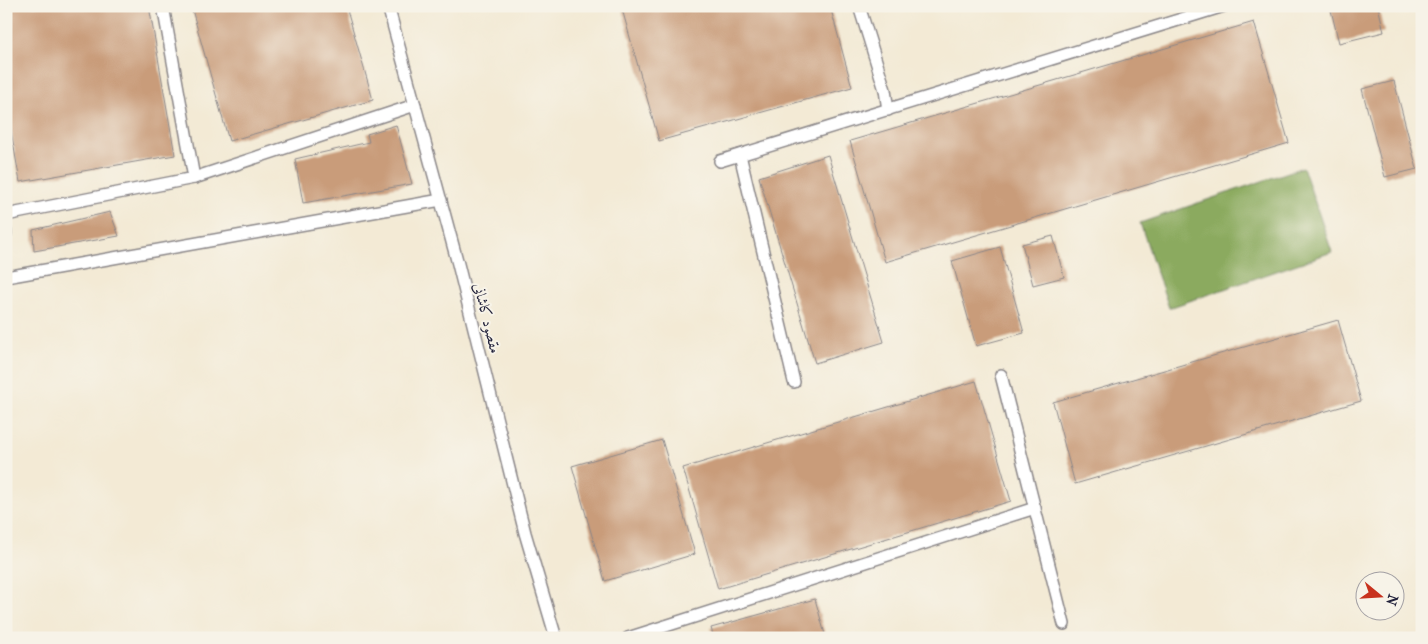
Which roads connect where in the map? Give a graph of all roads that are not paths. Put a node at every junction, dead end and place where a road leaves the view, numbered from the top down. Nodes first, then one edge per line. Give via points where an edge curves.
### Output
1 (164, 6) edge
2 (388, 6) edge
3 (859, 6) edge
4 (1224, 6) edge
5 (415, 105) junction
6 (888, 110) junction
7 (740, 155) junction
8 (720, 161) dead end
9 (194, 178) junction
10 (441, 200) junction
11 (6, 215) edge
12 (6, 277) edge
13 (1000, 375) dead end
14 (794, 382) dead end
15 (1034, 508) junction
16 (1064, 624) dead end
17 (556, 638) edge
18 (628, 638) edge

1 - 9 lane
2 - 5 lane, مقصود کاشانی
3 - 6 lane
4 - 6 lane
5 - 9 lane
5 - 10 lane, مقصود کاشانی
6 - 7 lane
7 - 8 lane
7 - 14 lane
9 - 11 lane
10 - 12 lane
10 - 17 lane, مقصود کاشانی via 525,533
13 - 15 lane
15 - 16 lane
15 - 18 lane

